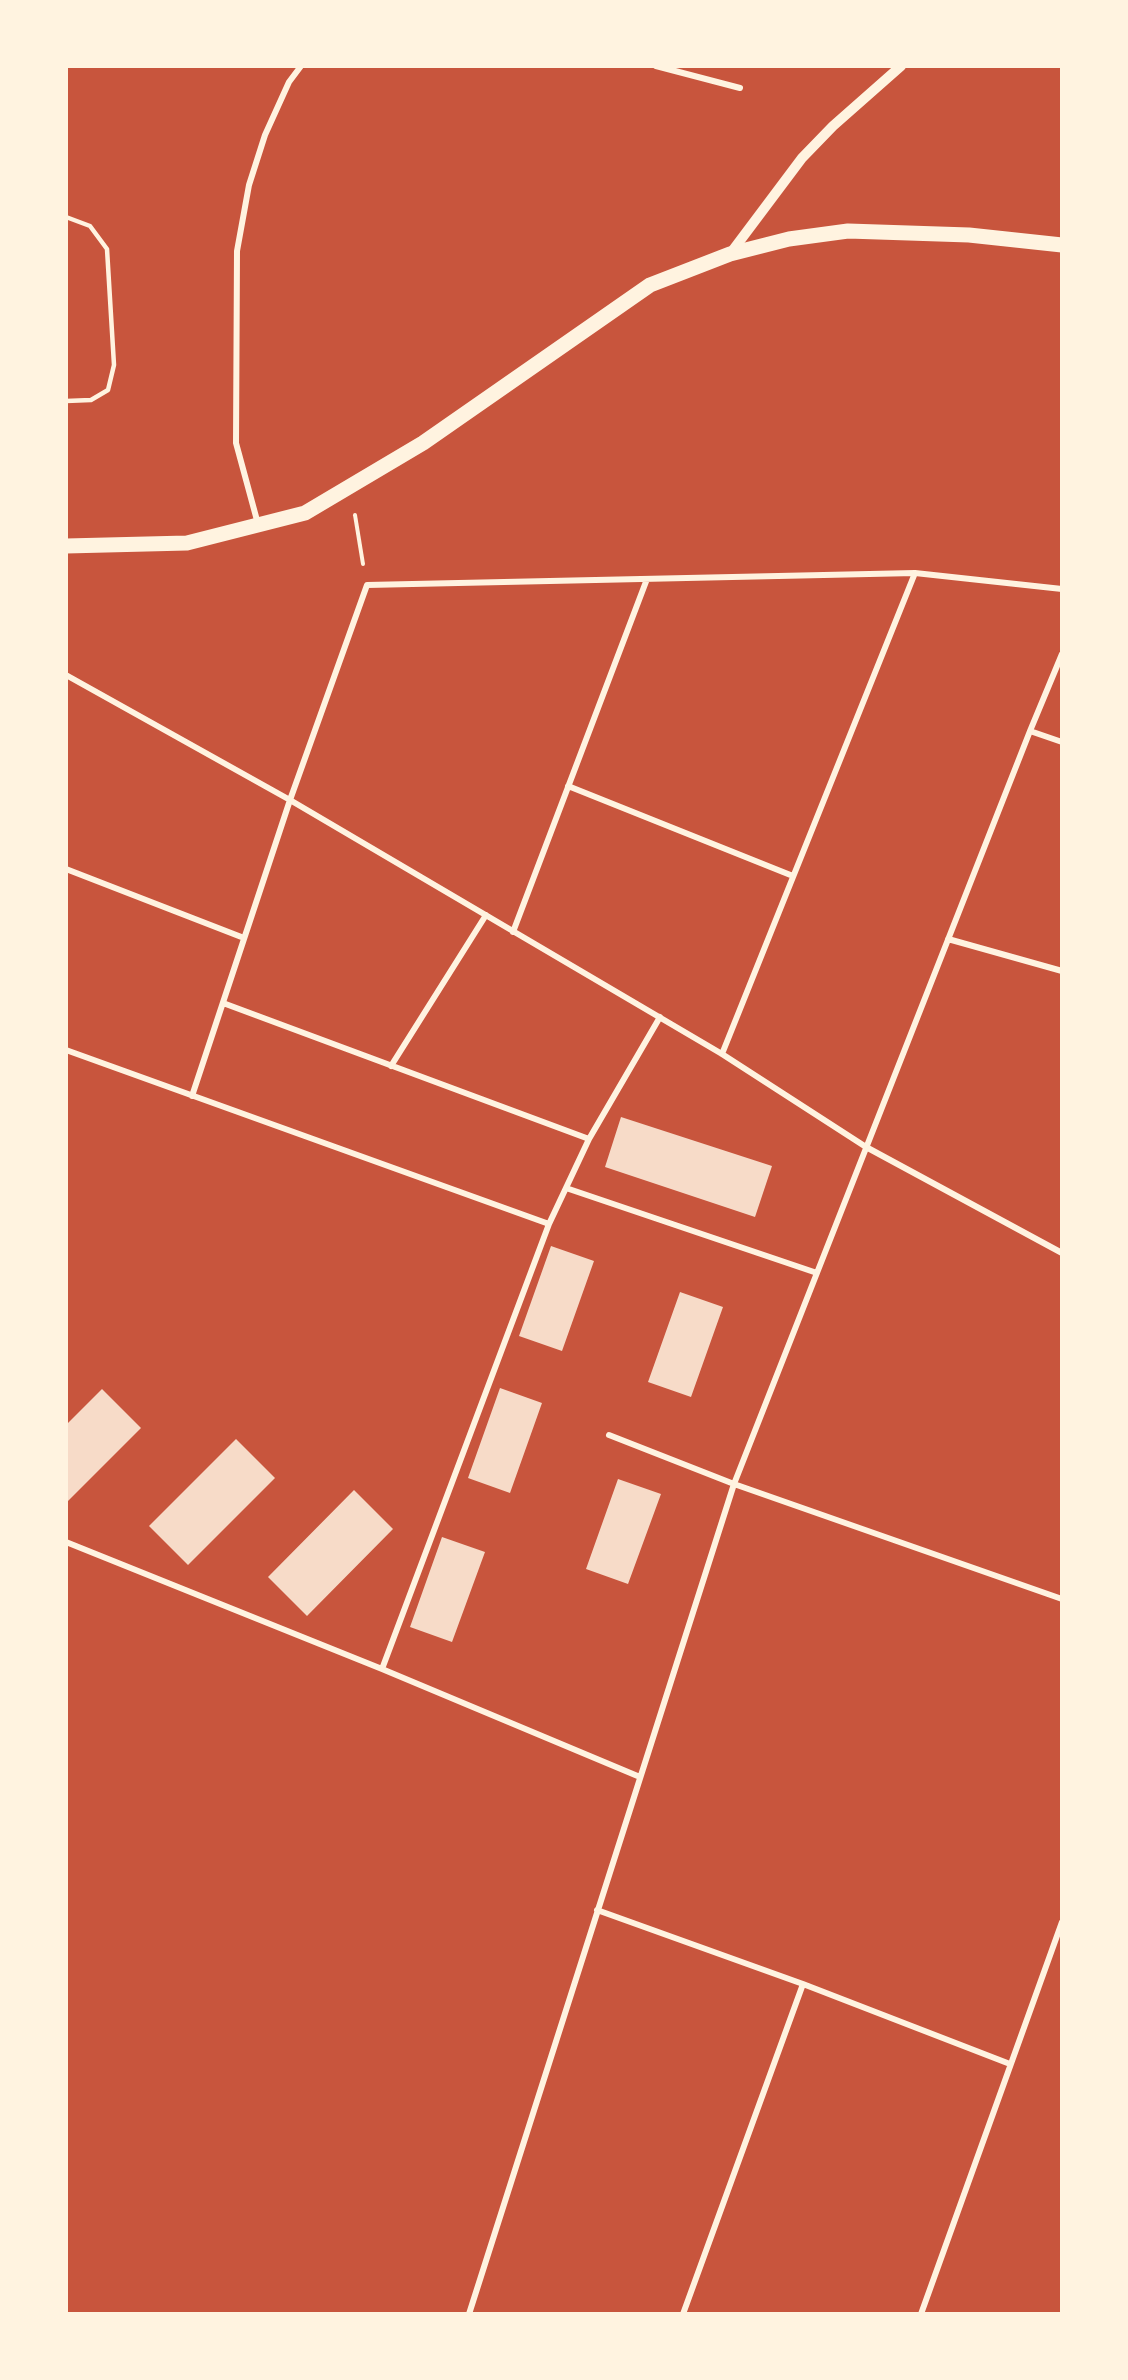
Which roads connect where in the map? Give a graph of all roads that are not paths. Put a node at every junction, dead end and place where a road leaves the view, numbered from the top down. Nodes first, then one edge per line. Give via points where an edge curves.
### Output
1 (301, 66) edge
2 (656, 66) edge
3 (901, 66) edge
4 (740, 87) dead end
5 (66, 217) edge
6 (1062, 245) edge
7 (730, 254) junction
8 (66, 401) edge
9 (259, 524) junction
10 (66, 546) edge
11 (915, 573) junction
12 (647, 579) junction
13 (1062, 589) edge
14 (1062, 654) edge
15 (66, 675) edge
16 (1029, 731) junction
17 (1062, 742) edge
18 (568, 786) junction
19 (290, 800) junction
20 (66, 869) edge
21 (793, 876) junction
22 (486, 915) junction
23 (513, 932) junction
24 (244, 938) junction
25 (948, 939) junction
26 (1062, 971) edge
27 (223, 1003) junction
28 (660, 1017) junction
29 (66, 1050) edge
30 (722, 1054) junction
31 (391, 1066) junction
32 (192, 1096) junction
33 (589, 1139) junction
34 (866, 1148) junction
35 (566, 1188) junction
36 (549, 1224) junction
37 (1062, 1253) edge
38 (817, 1273) junction
39 (609, 1435) dead end
40 (734, 1484) junction
41 (66, 1542) edge
42 (1062, 1599) edge
43 (382, 1669) junction
44 (640, 1777) junction
45 (597, 1910) junction
46 (1062, 1922) edge
47 (803, 1984) junction
48 (1010, 2064) junction
49 (469, 2314) edge
50 (683, 2314) edge
51 (921, 2314) edge

1 - 9 street via 289,82 266,135 249,185 237,251 236,443
2 - 4 street
3 - 7 street via 802,158
5 - 8 lane via 90,226 107,249 114,365 108,390 91,400
6 - 7 main road via 969,235 848,231 789,239
7 - 9 main road via 650,285 423,443 305,513
9 - 10 main road via 187,543
11 - 12 street
11 - 13 street
11 - 21 street
12 - 18 street
12 - 19 street via 367,585
14 - 16 street
15 - 19 street
16 - 17 street
16 - 25 street
18 - 21 street
18 - 23 street
19 - 22 street
19 - 24 street
20 - 24 street
21 - 30 street
22 - 23 street
22 - 31 street
23 - 28 street
24 - 27 street
25 - 26 street
25 - 34 street
27 - 31 street
27 - 32 street
28 - 30 street
28 - 33 street
29 - 32 street
30 - 34 street
31 - 33 street
32 - 36 street
33 - 35 street
34 - 37 street
34 - 38 street
35 - 36 street
35 - 38 street
36 - 43 street
38 - 40 street
39 - 40 street
40 - 42 street
40 - 44 street
41 - 43 street
43 - 44 street
44 - 45 street
45 - 47 street
45 - 49 street
46 - 48 street
47 - 48 street
47 - 50 street
48 - 51 street

